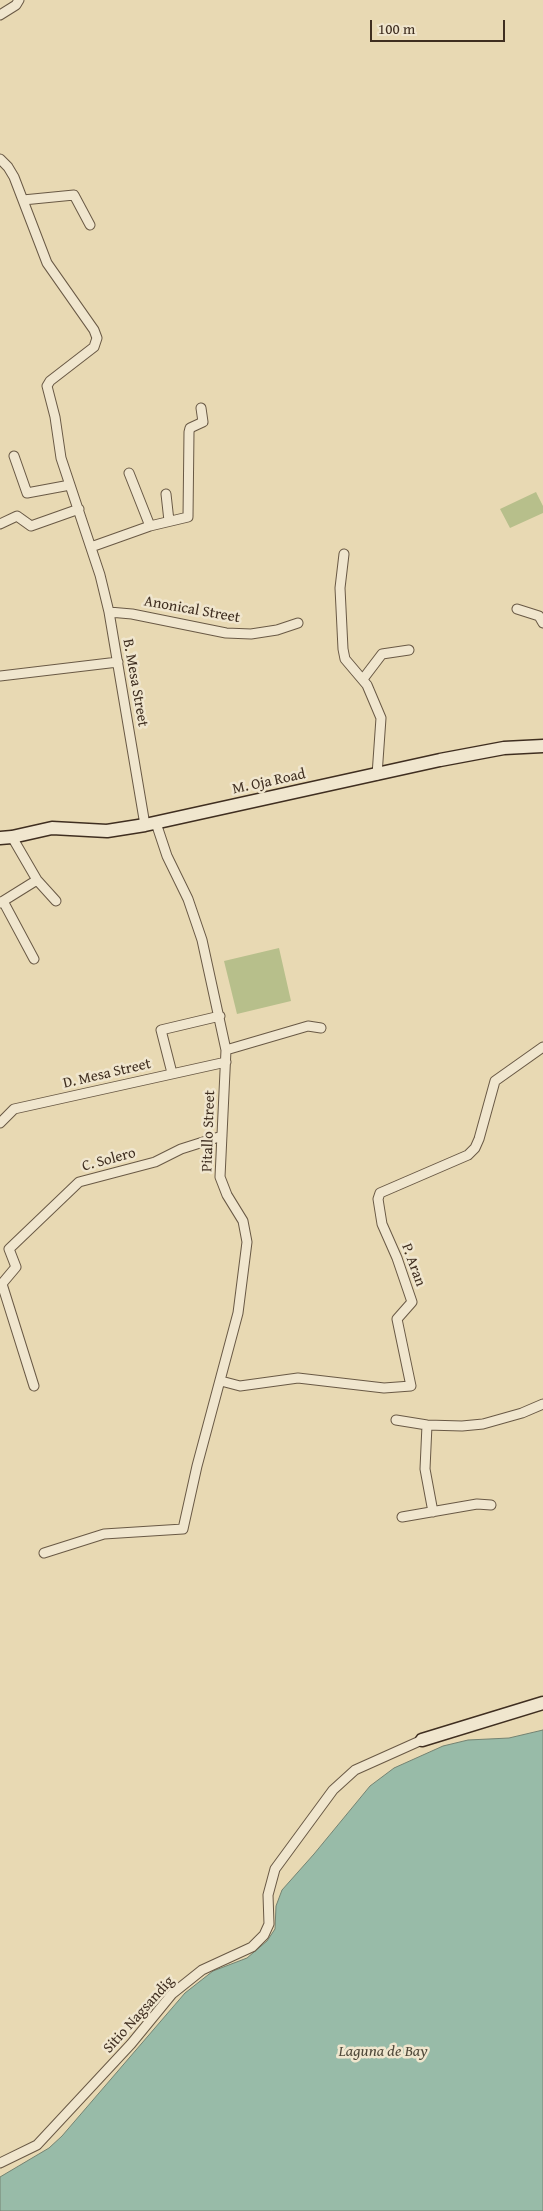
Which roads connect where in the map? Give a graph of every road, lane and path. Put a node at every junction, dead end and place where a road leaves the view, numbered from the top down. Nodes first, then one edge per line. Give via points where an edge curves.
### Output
1 (19, 0) edge
2 (0, 15) edge
3 (0, 159) edge
4 (23, 200) junction
5 (90, 225) dead end
6 (200, 408) dead end
7 (14, 456) dead end
8 (129, 473) dead end
9 (70, 485) junction
10 (166, 494) dead end
11 (79, 509) junction
12 (169, 521) junction
13 (0, 524) edge
14 (150, 526) junction
15 (91, 547) junction
16 (344, 554) dead end
17 (517, 609) dead end
18 (109, 612) junction
19 (298, 623) dead end
20 (543, 623) edge
21 (408, 650) dead end
22 (118, 662) junction
23 (0, 676) edge
24 (363, 679) junction
25 (543, 746) edge
26 (377, 775) junction
27 (150, 824) junction
28 (6, 838) edge
29 (37, 880) junction
30 (56, 901) dead end
31 (1, 902) edge
32 (34, 959) dead end
33 (220, 1016) junction
34 (321, 1028) dead end
35 (543, 1047) edge
36 (226, 1050) junction
37 (226, 1062) junction
38 (172, 1073) junction
39 (0, 1123) edge
40 (222, 1136) junction
41 (1, 1285) edge
42 (221, 1381) junction
43 (34, 1386) dead end
44 (543, 1404) edge
45 (396, 1420) dead end
46 (428, 1425) junction
47 (491, 1505) dead end
48 (433, 1512) junction
49 (402, 1516) dead end
50 (44, 1553) dead end
51 (543, 1702) edge
52 (422, 1740) joint
53 (0, 2163) edge

1 - 2 street
3 - 4 street via 8,167
4 - 5 street via 74,195
4 - 9 street, B. Mesa Street via 47,263 98,338 94,347 50,381 48,386 61,458
6 - 12 street via 203,422 190,428 189,432 188,516
7 - 9 street via 27,493
8 - 14 street
9 - 11 street, B. Mesa Street
10 - 12 street
11 - 13 street via 31,526 17,516
11 - 15 street, B. Mesa Street
12 - 14 street
14 - 15 street
15 - 18 street, B. Mesa Street
16 - 24 street via 340,588 343,649 348,665
17 - 20 street via 539,616
18 - 19 street, Anonical Street via 226,633 251,634
18 - 22 street, B. Mesa Street
21 - 24 street via 382,654
22 - 23 street
22 - 27 street, B. Mesa Street
24 - 26 street via 381,718
25 - 26 street, M. Oja Road via 504,748
26 - 27 street, M. Oja Road
27 - 28 street, M. Oja Road via 108,831 52,828
27 - 33 street, Pitallo Street via 188,899 202,940
28 - 29 street
29 - 30 street
29 - 31 street
31 - 32 street
33 - 36 street, Pitallo Street
33 - 38 street via 162,1030
34 - 36 street via 308,1026
35 - 42 street, P. Aran via 495,1081 476,1148 468,1155 380,1193 382,1224 412,1302 397,1318 411,1386 384,1388 298,1378 240,1386
36 - 37 street, Pitallo Street
37 - 38 street, D. Mesa Street
37 - 40 street, Pitallo Street
38 - 39 street, D. Mesa Street via 14,1110
40 - 41 street, C. Solero via 181,1149 155,1162 79,1182 8,1249 16,1267
40 - 42 street, Pitallo Street via 220,1177 243,1221 247,1242 238,1313
41 - 43 street
42 - 50 street, Pitallo Street via 183,1529 104,1534
44 - 46 street via 483,1424
45 - 46 street
46 - 48 street via 425,1470
47 - 48 street via 477,1504
48 - 49 street
51 - 52 street
52 - 53 street, Sitio Nagsandig via 355,1770 334,1790 275,1869 268,1895 268,1924 264,1935 252,1947 202,1970 172,1994 131,2044 37,2145

